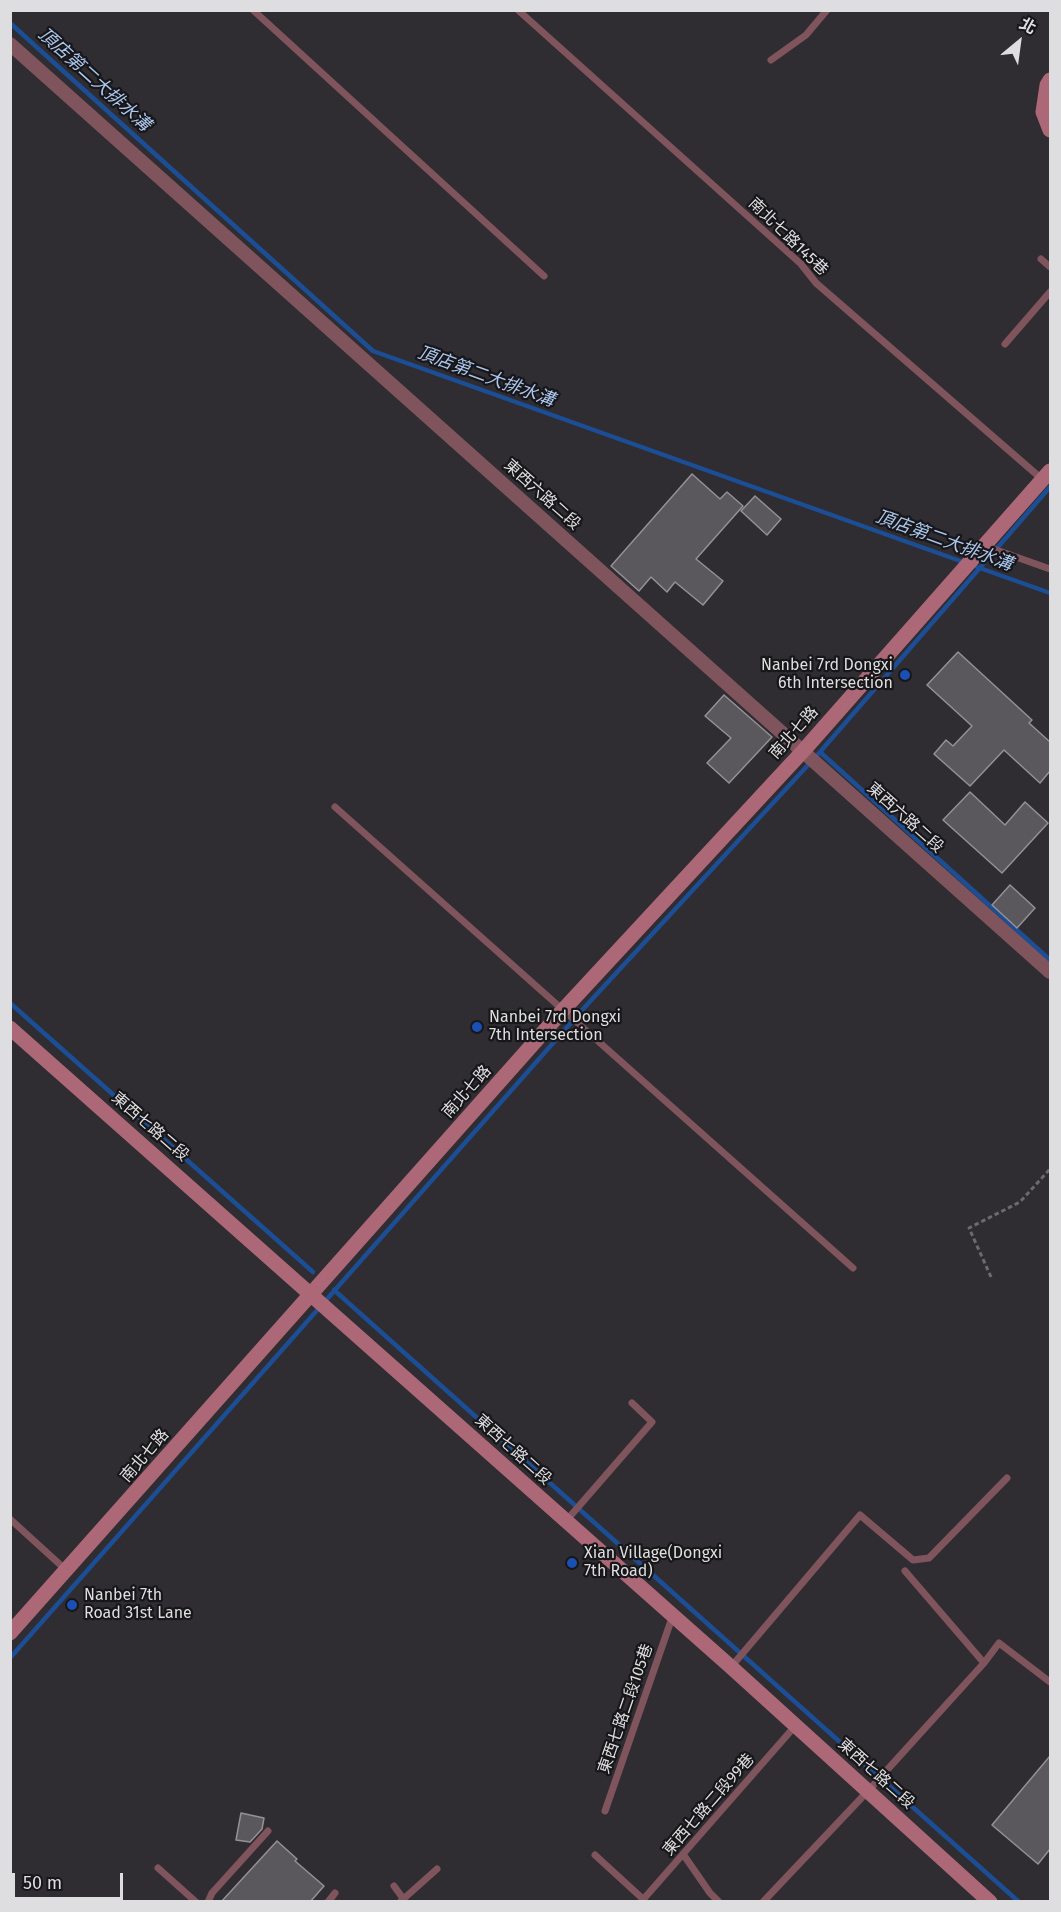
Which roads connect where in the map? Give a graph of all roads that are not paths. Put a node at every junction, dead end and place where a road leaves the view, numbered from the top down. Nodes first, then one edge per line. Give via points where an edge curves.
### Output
1 (253, 10) edge
2 (518, 10) edge
3 (827, 10) edge
4 (13, 50) edge
5 (771, 60) dead end
6 (1050, 80) edge
7 (1050, 130) edge
8 (1041, 259) dead end
9 (1050, 267) edge
10 (544, 276) dead end
11 (1050, 292) edge
12 (1005, 344) dead end
13 (1046, 475) edge
14 (982, 546) junction
15 (1050, 569) edge
16 (804, 750) junction
17 (335, 807) dead end
18 (1050, 972) edge
19 (564, 1009) junction
20 (10, 1028) edge
21 (852, 1268) dead end
22 (311, 1294) junction
23 (632, 1403) dead end
24 (1008, 1478) dead end
25 (10, 1519) edge
26 (566, 1521) junction
27 (67, 1571) junction
28 (904, 1571) dead end
29 (673, 1616) junction
30 (10, 1633) edge
31 (984, 1663) junction
32 (731, 1667) junction
33 (1050, 1682) edge
34 (796, 1725) junction
35 (868, 1791) junction
36 (604, 1811) dead end
37 (268, 1831) dead end
38 (683, 1854) junction
39 (595, 1855) dead end
40 (158, 1868) dead end
41 (437, 1869) dead end
42 (394, 1886) dead end
43 (335, 1893) dead end
44 (401, 1899) edge
45 (642, 1900) edge
46 (195, 1902) edge
47 (208, 1902) edge
48 (328, 1902) edge
49 (719, 1902) edge
50 (763, 1902) edge
51 (990, 1902) edge

1 - 10 lane
2 - 13 lane, 南北七路145巷 via 801,264 816,283
3 - 5 lane via 806,35
4 - 16 street, 東西六路二段
6 - 7 street via 1043,112
8 - 9 lane
11 - 12 lane
13 - 14 street, 南北七路
14 - 15 lane
14 - 16 street, 南北七路
16 - 18 street, 東西六路二段
16 - 19 street, 南北七路
17 - 19 lane
19 - 21 lane
19 - 22 street, 南北七路
20 - 22 street, 東西七路二段
22 - 26 street, 東西七路二段
22 - 27 street, 南北七路
23 - 26 lane via 652,1422
24 - 32 lane via 929,1558 914,1560 860,1515
25 - 27 lane
26 - 29 street, 東西七路二段
27 - 30 street, 南北七路
28 - 31 lane
29 - 32 street, 東西七路二段
29 - 36 lane, 東西七路二段105巷
31 - 33 lane via 999,1644
31 - 35 lane
32 - 34 street, 東西七路二段
34 - 35 street, 東西七路二段
34 - 38 lane, 東西七路二段99巷
35 - 50 lane
35 - 51 street, 東西七路二段
37 - 47 lane
38 - 45 lane, 東西七路二段99巷
38 - 49 lane
39 - 45 lane
40 - 46 lane
41 - 44 lane
42 - 44 lane
43 - 48 lane

